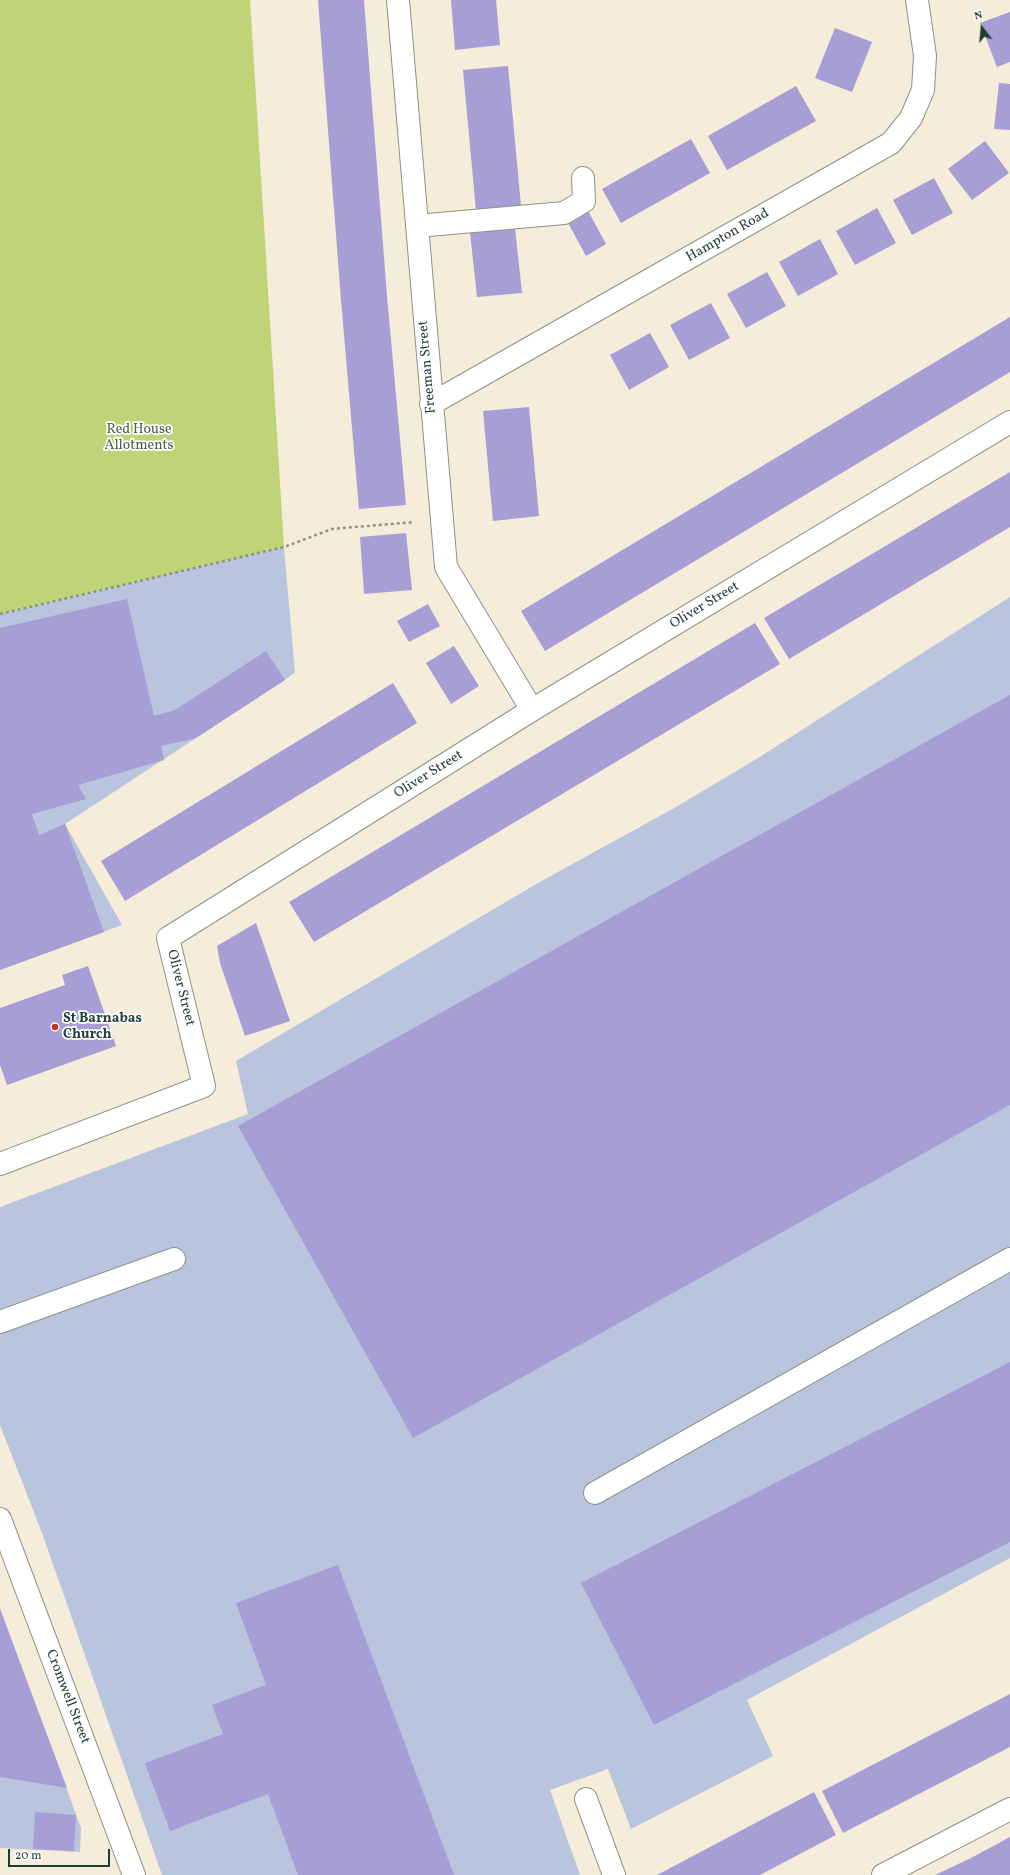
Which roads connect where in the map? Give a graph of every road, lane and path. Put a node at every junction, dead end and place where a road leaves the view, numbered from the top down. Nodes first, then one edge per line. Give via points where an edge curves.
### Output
1 (398, 0) edge
2 (917, 0) edge
3 (583, 178) dead end
4 (417, 226) junction
5 (431, 404) junction
6 (1010, 422) edge
7 (442, 519) junction
8 (0, 614) edge
9 (532, 710) junction
10 (0, 1164) edge
11 (174, 1259) dead end
12 (1010, 1259) edge
13 (0, 1322) edge
14 (595, 1493) dead end
15 (0, 1519) edge
16 (586, 1799) dead end
17 (1010, 1809) edge
18 (134, 1875) edge
19 (614, 1875) edge
20 (883, 1875) edge

1 - 4 street, Freeman Street
2 - 5 street, Hampton Road via 925,56 923,90 911,118 891,143
3 - 4 street via 584,201 564,213
4 - 5 street, Freeman Street
5 - 7 street, Freeman Street
6 - 9 street, Oliver Street
7 - 8 path via 332,529 284,547
7 - 9 street, Freeman Street via 446,567
9 - 10 street, Oliver Street via 168,938 204,1086
11 - 13 street
12 - 14 street
15 - 18 street, Cromwell Street
16 - 19 street
17 - 20 street

